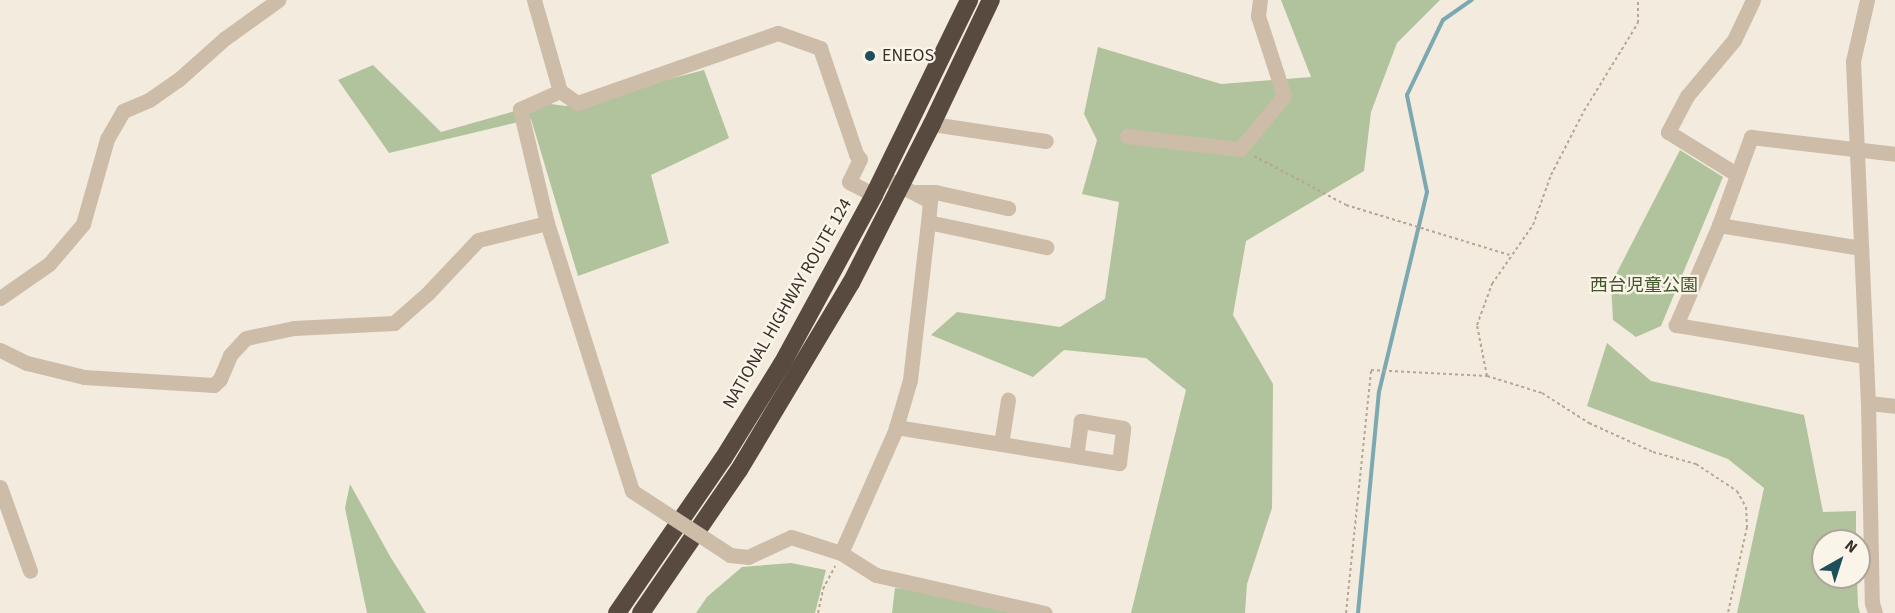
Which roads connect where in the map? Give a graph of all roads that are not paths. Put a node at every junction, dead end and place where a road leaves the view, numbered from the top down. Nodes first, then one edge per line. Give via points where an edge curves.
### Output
1 (278, 0) edge
2 (969, 0) edge
3 (991, 0) edge
4 (1260, 0) edge
5 (1754, 0) edge
6 (1867, 0) edge
7 (535, 3) edge
8 (560, 91) junction
9 (932, 124) junction
10 (1127, 136) dead end
11 (1046, 141) dead end
12 (1856, 150) junction
13 (1895, 154) edge
14 (1736, 174) junction
15 (883, 177) junction
16 (907, 189) junction
17 (874, 195) junction
18 (1008, 208) dead end
19 (928, 222) junction
20 (547, 224) junction
21 (1719, 225) junction
22 (1046, 247) dead end
23 (1861, 248) junction
24 (0, 298) edge
25 (0, 350) edge
26 (1865, 356) junction
27 (1008, 400) dead end
28 (1868, 404) junction
29 (1895, 406) edge
30 (896, 427) junction
31 (1001, 444) junction
32 (1076, 456) dead end
33 (0, 487) edge
34 (842, 553) junction
35 (30, 571) dead end
36 (616, 613) edge
37 (641, 613) edge
38 (1045, 613) edge
39 (1875, 613) edge

1 - 24 street via 224,39 178,80 149,100 123,111 107,139 83,224 50,264
2 - 15 highway, NATIONAL HIGHWAY ROUTE 124
3 - 9 highway
4 - 10 street via 1258,16 1284,96 1240,149
5 - 14 street via 1734,40 1687,96 1668,132
6 - 12 street via 1853,61
7 - 8 street
8 - 17 street via 577,103 778,33 820,48 860,159 849,182
8 - 20 street via 520,109
9 - 11 street
9 - 16 highway
12 - 13 street
12 - 14 street via 1751,137
12 - 23 street
14 - 21 street
15 - 16 street
15 - 17 highway, NATIONAL HIGHWAY ROUTE 124
16 - 18 street
16 - 19 street via 930,201
16 - 37 highway via 733,480
17 - 36 highway, NATIONAL HIGHWAY ROUTE 124 via 764,392 662,551
19 - 22 street
19 - 30 street via 910,381
20 - 25 street via 478,240 394,323 294,328 246,338 230,355 214,385 84,377 27,363
20 - 34 street, bridge via 632,491 730,555 748,557 791,537
21 - 23 street
21 - 26 street via 1676,326
23 - 26 street
26 - 28 street
27 - 31 street
28 - 29 street
28 - 39 street
30 - 31 street
30 - 34 street
31 - 32 street
33 - 35 street
34 - 38 street via 876,575

